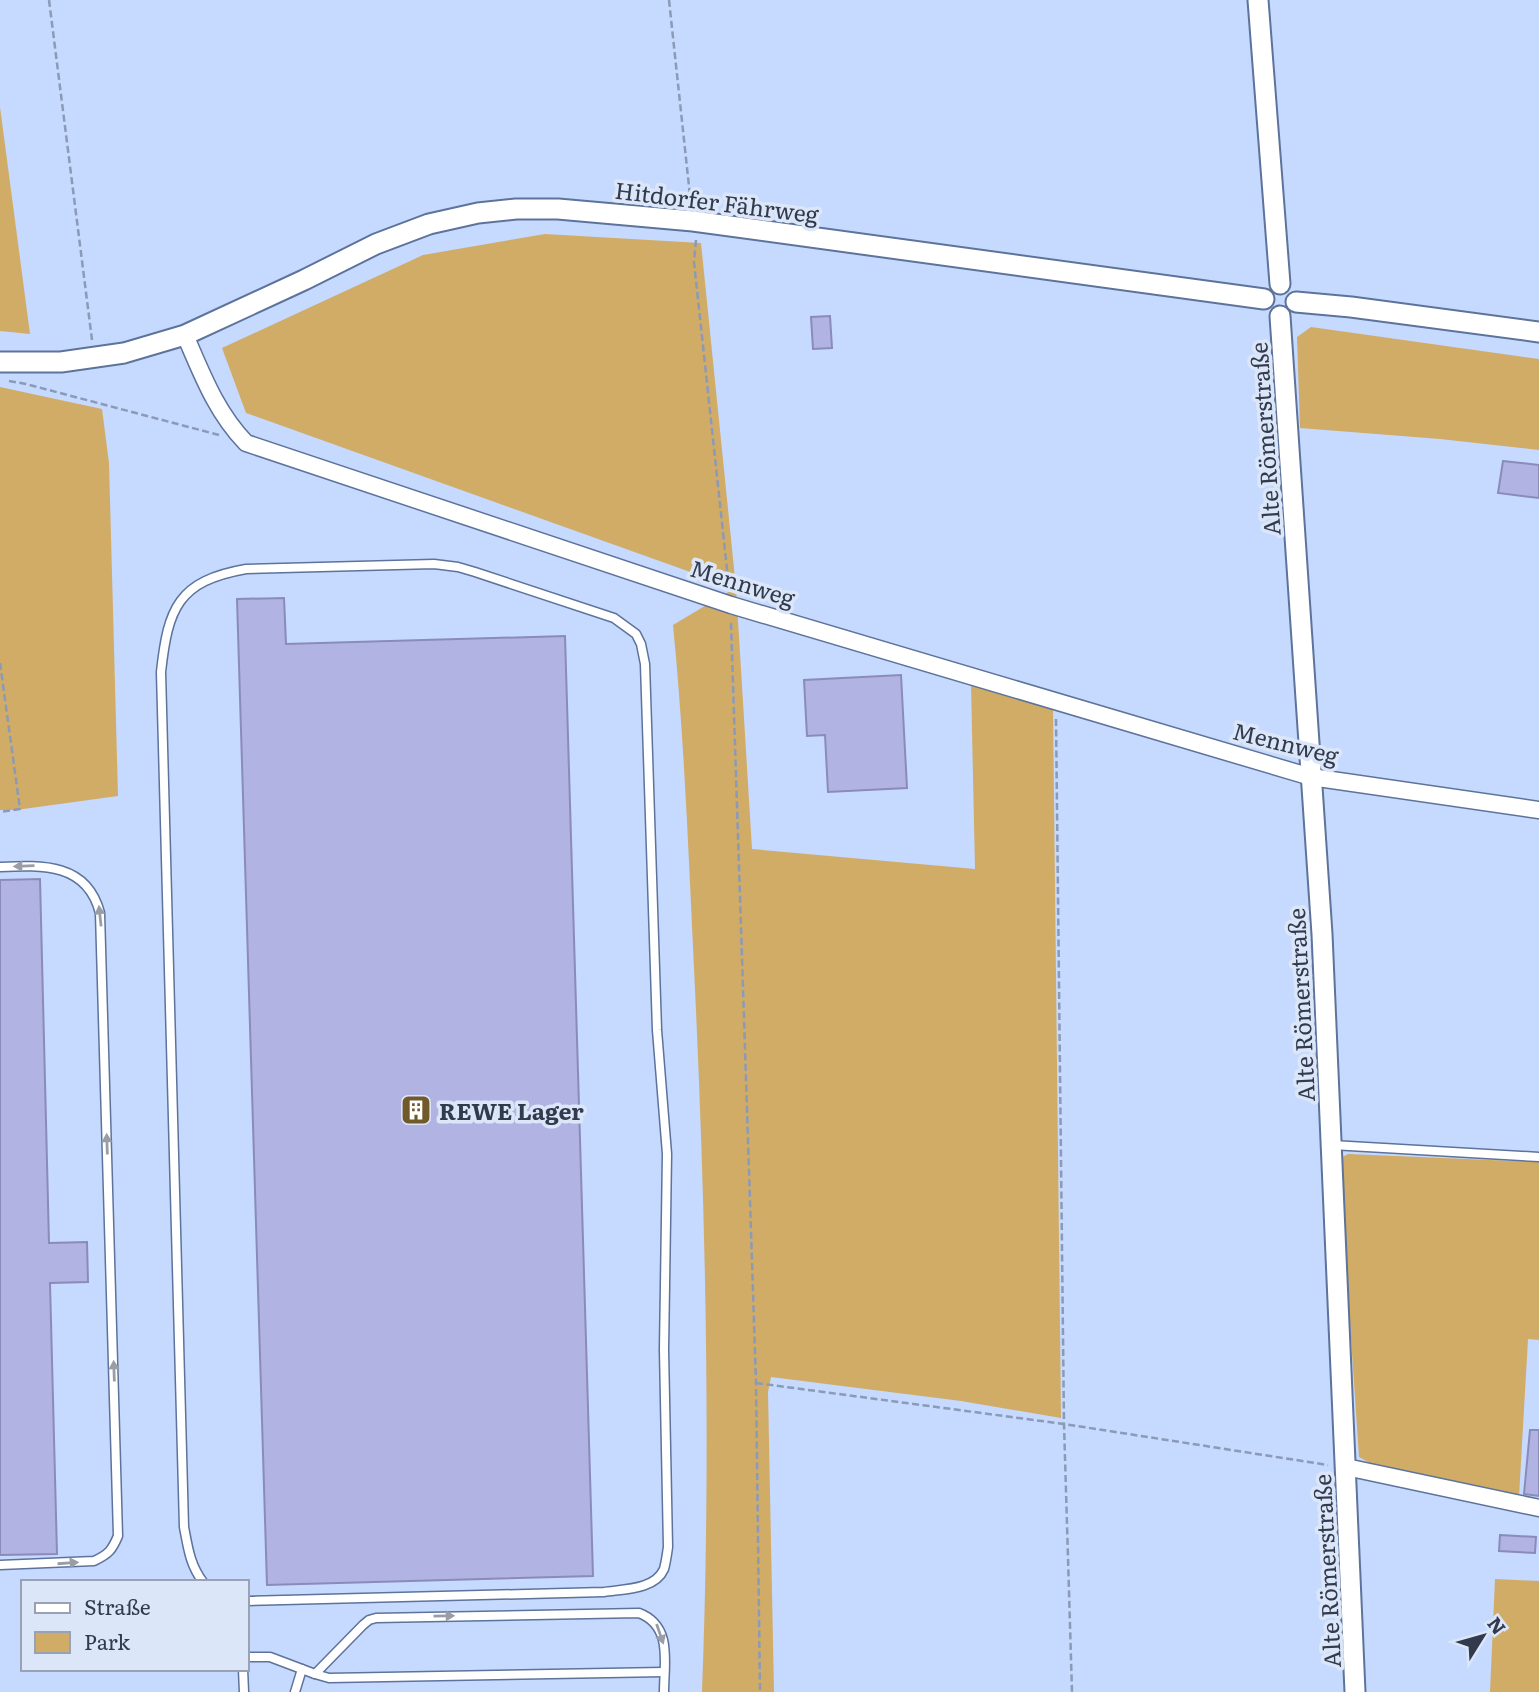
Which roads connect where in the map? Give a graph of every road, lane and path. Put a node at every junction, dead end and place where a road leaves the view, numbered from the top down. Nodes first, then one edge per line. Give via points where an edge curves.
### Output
1 (49, 0) edge
2 (669, 0) edge
3 (1258, 0) edge
4 (693, 220) junction
5 (1280, 285) junction
6 (1264, 299) junction
7 (1296, 302) junction
8 (1280, 316) junction
9 (1539, 332) edge
10 (186, 335) junction
11 (95, 358) junction
12 (0, 362) edge
13 (0, 379) edge
14 (246, 443) junction
15 (731, 605) junction
16 (0, 663) edge
17 (1055, 701) junction
18 (1311, 777) junction
19 (1539, 810) edge
20 (0, 812) edge
21 (0, 867) edge
22 (1331, 1145) junction
23 (1539, 1157) edge
24 (756, 1383) junction
25 (1064, 1424) junction
26 (1346, 1467) junction
27 (1539, 1508) edge
28 (0, 1565) edge
29 (201, 1580) edge
30 (248, 1601) edge
31 (248, 1657) edge
32 (302, 1670) junction
33 (243, 1671) edge
34 (664, 1672) junction
35 (315, 1674) junction
36 (244, 1692) edge
37 (295, 1692) edge
38 (664, 1692) edge
39 (760, 1692) edge
40 (1072, 1692) edge
41 (1355, 1692) edge

1 - 11 path
2 - 4 path
3 - 5 street
4 - 6 street, Hitdorfer Fährweg
4 - 10 street, Hitdorfer Fährweg via 516,209 429,224 376,244
4 - 15 path
5 - 6 street via 1270,288
5 - 7 street via 1292,289
6 - 8 street via 1269,312
7 - 8 street via 1291,312
7 - 9 street
8 - 18 street, Alte Römerstraße
10 - 11 street
10 - 14 street via 211,396
11 - 12 street
13 - 14 path
14 - 15 street, Mennweg
15 - 17 street, Mennweg
15 - 24 path
16 - 20 path via 20,809
17 - 18 street, Mennweg
17 - 25 path
18 - 19 street, Mennweg
18 - 22 street, Alte Römerstraße
28 -> 21 lane via 94,1561 113,1549 118,1535 100,913 90,889 66,872 42,866
22 - 23 lane
22 - 26 street, Alte Römerstraße
24 - 25 path
24 - 39 path
25 - 26 path
25 - 40 path
26 - 27 street
26 - 41 street, Alte Römerstraße
29 - 30 lane via 189,1559 184,1527 161,672 172,616 194,586 223,573 434,564 475,572 614,618 636,634 645,664 657,1030 667,1154 668,1547 664,1569 646,1585 604,1592
31 - 32 lane via 270,1657
32 - 35 lane
32 - 37 lane
33 - 36 lane
34 - 35 lane via 329,1678
35 -> 34 lane via 363,1625 376,1618 639,1613 662,1632
34 - 38 lane

